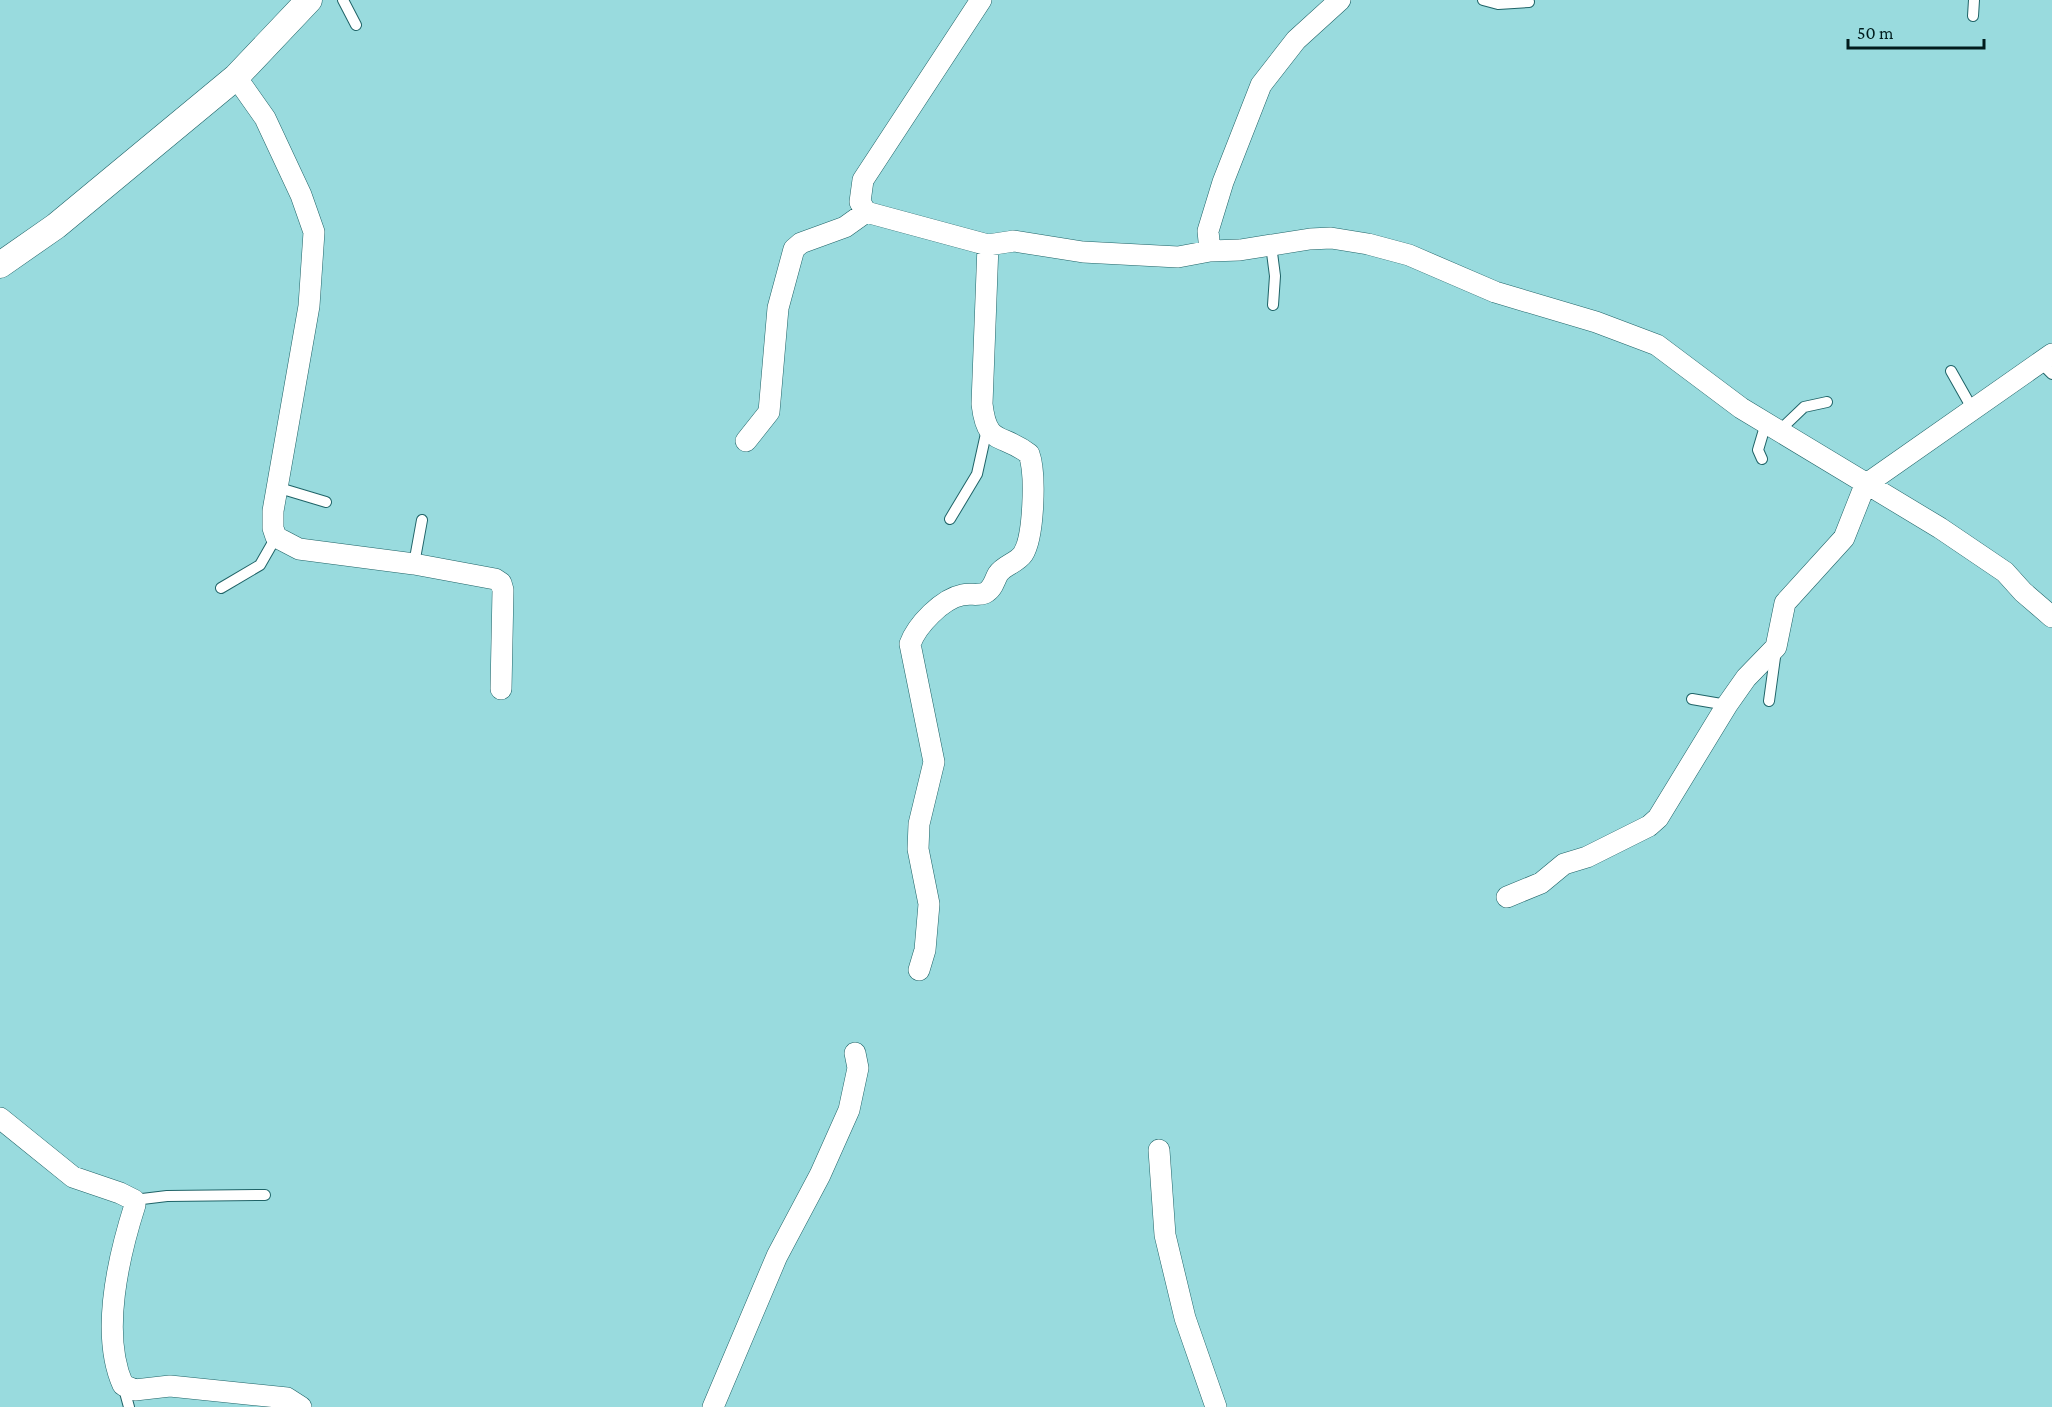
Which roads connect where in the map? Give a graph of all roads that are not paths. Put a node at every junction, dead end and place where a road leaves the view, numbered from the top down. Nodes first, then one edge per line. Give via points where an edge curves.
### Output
1 (309, 0) edge
2 (343, 0) edge
3 (981, 0) edge
4 (1340, 0) edge
5 (1483, 0) edge
6 (1974, 0) edge
7 (1529, 2) dead end
8 (1973, 16) dead end
9 (356, 25) dead end
10 (236, 77) junction
11 (866, 212) junction
12 (988, 244) junction
13 (1271, 245) junction
14 (1210, 251) junction
15 (0, 265) edge
16 (1273, 305) dead end
17 (2048, 363) edge
18 (1951, 371) dead end
19 (1827, 402) dead end
20 (1973, 410) junction
21 (1773, 427) junction
22 (987, 429) junction
23 (746, 441) dead end
24 (1762, 459) dead end
25 (1865, 485) junction
26 (276, 487) junction
27 (326, 502) dead end
28 (950, 519) dead end
29 (422, 520) dead end
30 (276, 537) junction
31 (414, 564) junction
32 (221, 588) dead end
33 (2052, 617) edge
34 (1776, 647) junction
35 (501, 689) dead end
36 (1692, 699) dead end
37 (1768, 701) dead end
38 (1727, 705) junction
39 (1507, 897) dead end
40 (919, 970) dead end
41 (855, 1053) dead end
42 (0, 1118) edge
43 (1159, 1150) dead end
44 (265, 1195) dead end
45 (134, 1200) junction
46 (123, 1385) junction
47 (1211, 1405) edge
48 (129, 1407) edge
49 (301, 1407) edge
50 (713, 1407) edge

1 - 10 street
2 - 9 lane
3 - 11 street via 863,180 860,202
4 - 14 street via 1296,40 1261,85 1216,204 1208,231
5 - 7 lane via 1498,4
6 - 8 lane
10 - 15 street via 56,226
10 - 26 street via 265,118 314,232 309,306
11 - 12 street
11 - 23 street via 845,227 794,249 778,308 769,412
12 - 14 street via 1014,241 1083,252 1178,257
12 - 22 street via 982,404
13 - 14 street
13 - 16 lane
13 - 21 street via 1310,238 1368,244 1409,255 1503,295 1596,322 1657,345
17 - 20 street
18 - 20 lane
19 - 21 lane via 1804,407
20 - 25 street
21 - 24 lane via 1758,450
21 - 25 street
22 - 28 lane via 976,474
22 - 40 street via 991,435 1029,454 1033,464 1032,506 1022,556 1005,567 982,595 961,595 947,602 918,628 910,644 934,762 918,841 928,904 925,950
25 - 33 street via 1940,528 2005,572
25 - 34 street via 1844,538 1785,603
26 - 27 lane
26 - 30 street via 272,520
29 - 31 lane
30 - 31 street via 299,549
30 - 32 lane via 260,565
31 - 35 street via 501,583
34 - 37 lane
34 - 38 street
36 - 38 lane
38 - 39 street via 1664,810 1649,826 1564,864 1541,883
41 - 50 street via 858,1068 849,1110 777,1256
42 - 45 street via 73,1177
43 - 47 street via 1165,1235
44 - 45 lane
45 - 46 street via 115,1281 113,1324 117,1372
46 - 48 lane
46 - 49 street via 135,1390 170,1386 287,1398

